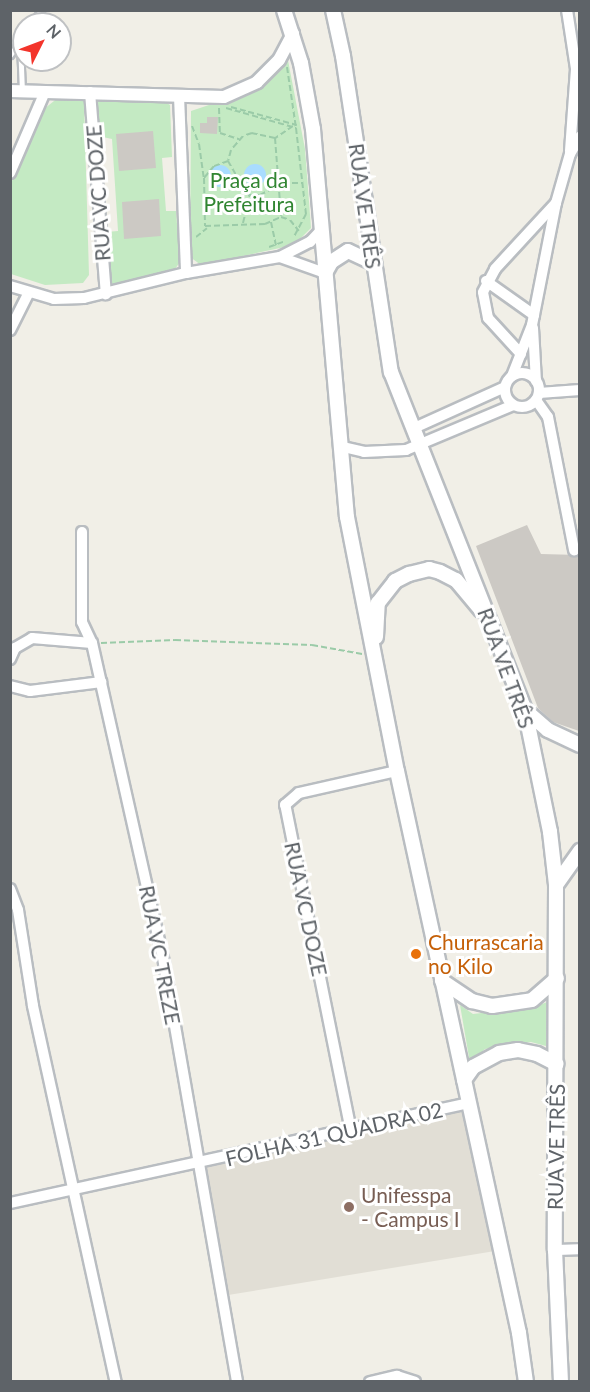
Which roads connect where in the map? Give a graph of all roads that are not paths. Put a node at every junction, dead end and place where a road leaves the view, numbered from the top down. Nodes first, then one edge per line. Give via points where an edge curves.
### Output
1 (284, 10) edge
2 (567, 10) edge
3 (335, 12) edge
4 (293, 34) junction
5 (578, 71) edge
6 (18, 72) edge
7 (16, 91) edge
8 (90, 92) junction
9 (44, 94) junction
10 (179, 96) junction
11 (579, 137) edge
12 (570, 154) junction
13 (10, 173) edge
14 (556, 202) junction
15 (321, 230) junction
16 (280, 257) junction
17 (372, 262) junction
18 (186, 273) junction
19 (325, 273) junction
20 (486, 281) junction
21 (10, 286) edge
22 (28, 294) junction
23 (106, 294) junction
24 (533, 320) junction
25 (10, 330) edge
26 (521, 354) junction
27 (512, 376) junction
28 (536, 381) junction
29 (505, 387) junction
30 (579, 390) edge
31 (538, 396) junction
32 (513, 405) junction
33 (412, 429) junction
34 (339, 446) junction
35 (420, 446) junction
36 (82, 532) dead end
37 (574, 550) dead end
38 (490, 621) junction
39 (92, 643) junction
40 (375, 656) junction
41 (10, 659) edge
42 (101, 682) junction
43 (10, 686) edge
44 (525, 710) junction
45 (579, 745) edge
46 (397, 771) junction
47 (579, 851) edge
48 (556, 885) junction
49 (10, 889) edge
50 (557, 978) junction
51 (442, 981) junction
52 (557, 1064) junction
53 (464, 1080) junction
54 (469, 1103) junction
55 (351, 1131) junction
56 (198, 1165) junction
57 (76, 1189) junction
58 (10, 1203) edge
59 (579, 1249) edge
60 (555, 1250) junction
61 (116, 1382) edge
62 (237, 1382) edge
63 (369, 1382) edge
64 (415, 1382) edge
65 (526, 1382) edge
66 (561, 1382) edge

1 - 4 main road, RUA VE TRÊS
2 - 5 street
3 - 17 main road, RUA VE TRÊS
4 - 10 street via 270,70 247,89 211,99
4 - 15 main road, RUA VE TRÊS via 308,90
5 - 12 street
6 - 7 lane
7 - 9 street
8 - 9 street
8 - 10 street
8 - 23 street, RUA VC DOZE
9 - 13 street
10 - 18 street
11 - 12 street
12 - 14 street
14 - 20 street
14 - 24 street
15 - 16 street via 310,242
15 - 19 main road, RUA VE TRÊS
16 - 18 street
16 - 19 street
17 - 19 main road via 348,251 331,262
17 - 33 main road, RUA VE TRÊS via 392,372
18 - 23 street
19 - 34 main road, RUA VE TRÊS
20 - 24 street
20 - 26 street via 483,292 488,318
21 - 22 street
22 - 23 street via 54,298
22 - 25 street
24 - 26 street
24 - 28 street
26 - 27 street
27 - 28 street via 525,373
27 - 29 street
28 - 31 street
29 - 32 street
29 - 33 street
30 - 31 street
31 - 32 street via 526,407
31 - 37 street via 548,417
32 - 35 street
33 - 35 main road, RUA VE TRÊS
34 - 35 street via 385,453
34 - 40 main road, RUA VE TRÊS via 347,517
35 - 38 main road, RUA VE TRÊS
36 - 39 street, RUA VC TREZE via 82,622
38 - 40 main road via 456,580 429,569 408,574 395,581 378,603
38 - 44 main road, RUA VE TRÊS
39 - 41 street via 32,638 15,648
39 - 42 street, RUA VC TREZE
40 - 46 main road, RUA VE TRÊS
42 - 43 street via 30,691
42 - 56 street, RUA VC TREZE via 164,963
44 - 45 main road via 548,730
44 - 48 main road, RUA VE TRÊS via 550,832
46 - 51 main road, RUA VE TRÊS
46 - 55 street, RUA VC DOZE via 299,793 285,806
47 - 48 main road
48 - 50 main road, RUA VE TRÊS
49 - 57 street via 18,910 33,1006
50 - 51 main road via 532,1000 492,1006 472,1001
50 - 52 main road, RUA VE TRÊS
51 - 53 main road, RUA VE TRÊS
52 - 53 main road via 519,1050 499,1053 473,1066
52 - 60 main road, RUA VE TRÊS
53 - 54 main road, RUA VE TRÊS
54 - 55 street, FOLHA 31 QUADRA 02
54 - 65 main road, RUA VE TRÊS
55 - 56 street, FOLHA 31 QUADRA 02
56 - 57 street, FOLHA 31 QUADRA 02
56 - 62 street, RUA VC TREZE
57 - 58 street, FOLHA 31 QUADRA 02
57 - 61 street
59 - 60 street
60 - 66 main road, RUA VE TRÊS
63 - 64 street via 397,1376

